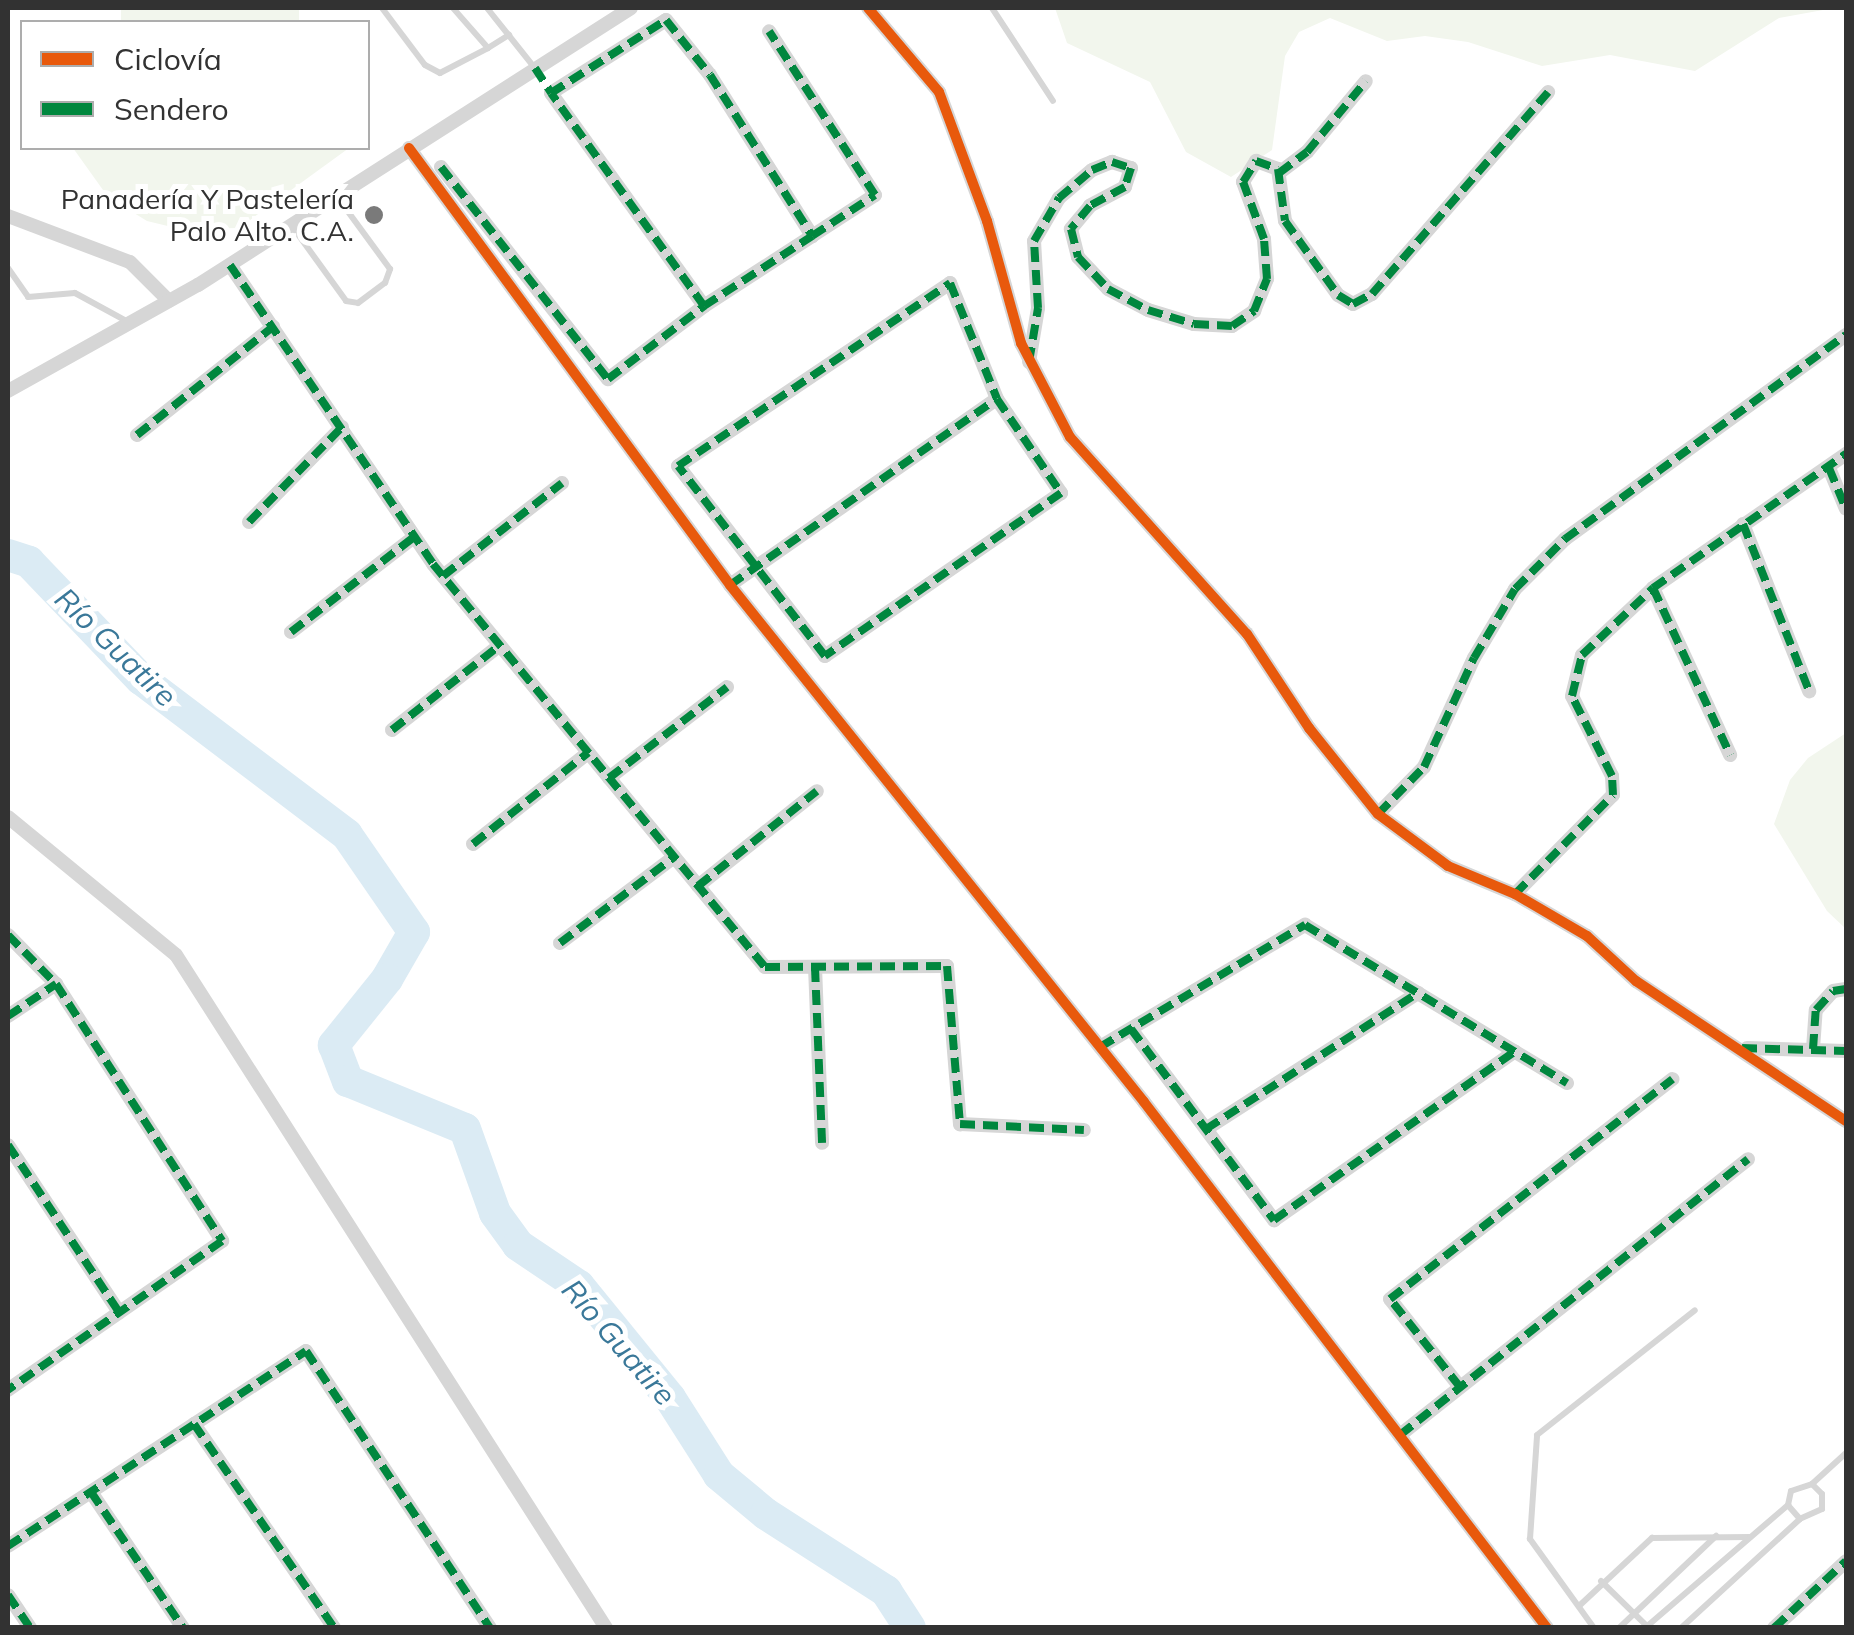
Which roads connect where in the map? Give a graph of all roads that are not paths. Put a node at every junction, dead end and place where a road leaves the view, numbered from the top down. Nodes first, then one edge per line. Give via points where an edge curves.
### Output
1 (382, 8) edge
2 (453, 8) edge
3 (486, 8) edge
4 (632, 8) edge
5 (868, 8) edge
6 (992, 8) edge
7 (769, 31) dead end
8 (508, 36) junction
9 (488, 48) junction
10 (535, 68) junction
11 (1366, 81) dead end
12 (1548, 92) dead end
13 (552, 93) junction
14 (1053, 101) dead end
15 (409, 148) junction
16 (441, 168) dead end
17 (1279, 174) junction
18 (336, 195) junction
19 (8, 216) edge
20 (292, 225) junction
21 (812, 236) junction
22 (230, 265) junction
23 (8, 268) edge
24 (170, 302) junction
25 (704, 306) junction
26 (130, 323) junction
27 (273, 328) junction
28 (1846, 335) edge
29 (1029, 362) junction
30 (8, 391) edge
31 (997, 400) junction
32 (342, 426) junction
33 (138, 435) dead end
34 (1846, 454) edge
35 (1829, 468) junction
36 (562, 483) dead end
37 (1846, 509) edge
38 (249, 522) dead end
39 (1743, 524) junction
40 (414, 538) junction
41 (757, 566) junction
42 (442, 576) junction
43 (730, 585) junction
44 (1653, 588) junction
45 (290, 632) dead end
46 (500, 645) junction
47 (727, 686) dead end
48 (1809, 690) dead end
49 (392, 730) dead end
50 (588, 752) junction
51 (1730, 754) dead end
52 (610, 778) junction
53 (817, 791) dead end
54 (1378, 814) junction
55 (8, 817) edge
56 (473, 844) dead end
57 (674, 857) junction
58 (698, 886) junction
59 (1515, 894) junction
60 (8, 934) edge
61 (560, 943) dead end
62 (815, 967) junction
63 (56, 984) junction
64 (1846, 989) edge
65 (1418, 993) junction
66 (8, 1016) edge
67 (1130, 1029) junction
68 (1100, 1047) junction
69 (1742, 1048) junction
70 (1813, 1049) junction
71 (1514, 1051) junction
72 (1846, 1051) edge
73 (1673, 1079) dead end
74 (1566, 1083) dead end
75 (1846, 1121) edge
76 (1206, 1129) junction
77 (1084, 1130) dead end
78 (822, 1143) dead end
79 (8, 1145) edge
80 (1748, 1159) dead end
81 (1695, 1310) dead end
82 (119, 1312) junction
83 (1460, 1387) junction
84 (8, 1390) edge
85 (194, 1424) junction
86 (1400, 1435) junction
87 (1846, 1453) edge
88 (1812, 1484) junction
89 (91, 1492) junction
90 (1788, 1505) junction
91 (1800, 1519) junction
92 (1717, 1535) junction
93 (1750, 1538) junction
94 (8, 1546) edge
95 (1846, 1560) edge
96 (1601, 1581) junction
97 (8, 1595) edge
98 (1578, 1607) junction
99 (1631, 1610) junction
100 (1646, 1626) edge
101 (30, 1628) edge
102 (183, 1628) edge
103 (334, 1628) edge
104 (490, 1628) edge
105 (606, 1628) edge
106 (1547, 1628) edge
107 (1594, 1628) edge
108 (1619, 1628) edge
109 (1681, 1628) edge
110 (1774, 1628) edge

1 - 9 lane via 432,72 448,73
2 - 9 lane
3 - 8 lane
4 - 10 street
5 - 29 street via 939,92 988,220
6 - 14 lane
7 - 21 street via 875,195
8 - 9 lane
8 - 10 lane
10 - 13 street
10 - 15 street
11 - 17 street
12 - 17 street via 1363,301 1347,303 1338,294 1284,221
13 - 21 street via 666,20 710,74
13 - 25 street
15 - 18 street
15 - 43 street
16 - 25 street via 608,379
17 - 29 street via 1272,164 1256,162 1244,174 1264,240 1267,279 1254,311 1221,328 1170,318 1128,300 1078,257 1071,229 1090,206 1125,187 1131,168 1112,162 1081,176 1042,218 1034,241 1038,308
18 - 20 street
18 - 20 lane via 390,269 385,283 358,304 346,301
19 - 24 street via 130,262
20 - 22 street
21 - 25 street
22 - 24 street
22 - 27 street
23 - 26 lane via 28,297 75,293
24 - 26 street
26 - 30 street
27 - 32 street
27 - 33 street
28 - 54 street via 1565,539 1515,589 1474,658 1424,767
29 - 54 street via 1070,436 1247,634 1308,728
31 - 41 street
31 - 41 street via 1060,492 825,656
31 - 41 street via 950,284 678,466
32 - 38 street
32 - 40 street
34 - 35 street
35 - 37 street
35 - 39 street
36 - 42 street
39 - 44 street
39 - 48 street
40 - 42 street
40 - 45 street
41 - 43 street
42 - 46 street
43 - 68 street
44 - 51 street
44 - 59 street via 1582,655 1574,672 1572,696 1612,776 1610,804
46 - 49 street
46 - 50 street
47 - 52 street
50 - 52 street
50 - 56 street
52 - 57 street
53 - 58 street
54 - 59 street via 1448,866
55 - 105 street via 176,955
57 - 58 street
57 - 61 street
58 - 62 street via 764,967
59 - 69 street via 1587,936 1636,981
60 - 63 street
62 - 77 street via 947,966 960,1124
62 - 78 street
63 - 66 street
63 - 82 street via 222,1241
64 - 70 street via 1833,991 1816,1010
65 - 67 street via 1305,925
65 - 71 street
65 - 76 street
67 - 68 street
67 - 76 street
68 - 86 street
69 - 70 street
69 - 75 street
70 - 72 street
71 - 74 street
71 - 76 street via 1274,1220
73 - 83 street via 1390,1298
79 - 82 street
80 - 83 street
81 - 98 lane via 1537,1435 1530,1538
82 - 84 street
83 - 86 street
85 - 89 street
85 - 103 street
85 - 104 street via 306,1351
86 - 106 street
87 - 88 lane
88 - 90 lane via 1797,1486
88 - 91 lane via 1822,1494 1822,1508
89 - 94 street
89 - 102 street
90 - 91 lane
90 - 93 lane
91 - 109 lane
92 - 93 lane
92 - 96 lane via 1652,1538
92 - 99 lane
93 - 100 lane
95 - 110 street
96 - 98 lane
96 - 99 lane
97 - 101 street
98 - 107 lane
99 - 100 lane
99 - 108 lane

